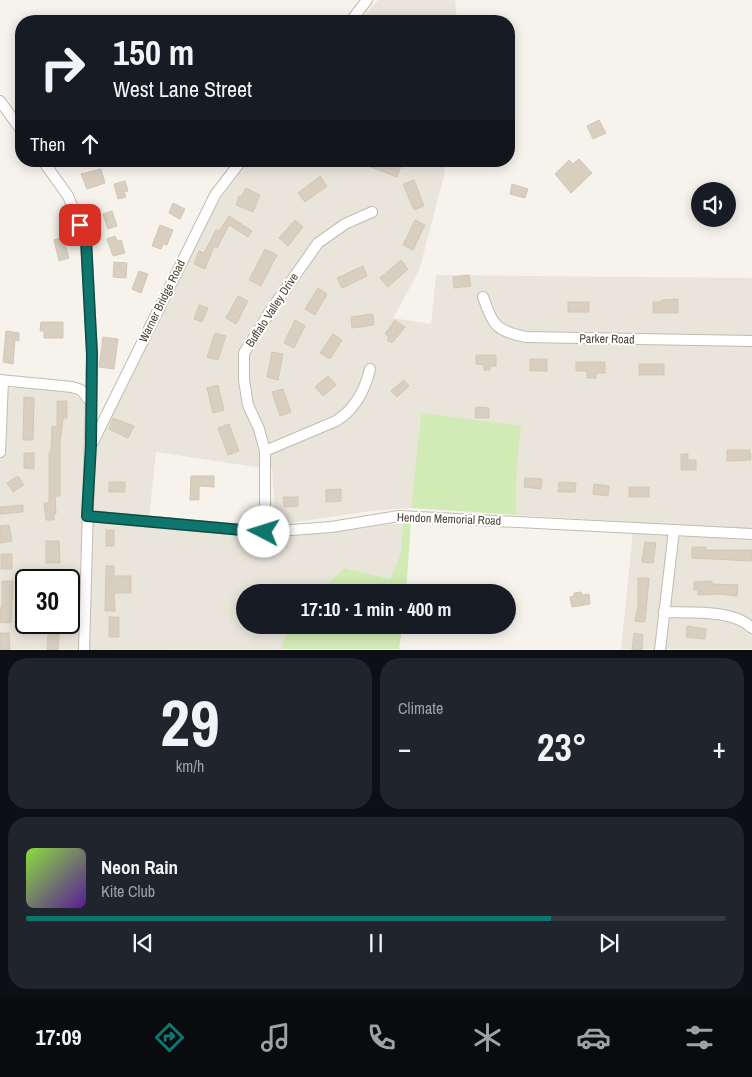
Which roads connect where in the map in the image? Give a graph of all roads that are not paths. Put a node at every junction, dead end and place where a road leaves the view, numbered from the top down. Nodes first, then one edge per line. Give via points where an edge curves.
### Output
1 (368, 0) edge
2 (356, 15) edge
3 (0, 101) edge
4 (15, 122) edge
5 (47, 167) edge
6 (236, 167) edge
7 (372, 212) dead end
8 (483, 297) dead end
9 (752, 341) edge
10 (370, 369) dead end
11 (1, 380) edge
12 (91, 402) junction
13 (91, 445) junction
14 (264, 451) junction
15 (0, 452) edge
16 (87, 516) junction
17 (674, 530) junction
18 (264, 532) junction
19 (752, 534) edge
20 (664, 612) junction
21 (752, 628) edge
22 (84, 650) edge
23 (660, 650) edge

1 - 2 street
3 - 4 street
5 - 12 street via 68,196 86,240
6 - 13 street, Warner Bridge Road via 215,195
7 - 14 street, Buffalo Valley Drive via 345,224 318,243 244,353 248,405
8 - 9 street, Parker Road via 498,328 526,337
10 - 14 street via 365,386 344,416
11 - 12 street via 72,387 81,390
11 - 15 street
12 - 13 street
13 - 16 street
14 - 18 street, Buffalo Valley Drive
16 - 18 street, Hendon Memorial Road
16 - 22 street
17 - 18 street, Hendon Memorial Road via 399,516 331,527
17 - 19 street, Hendon Memorial Road
17 - 20 street
20 - 21 street via 731,615
20 - 23 street

